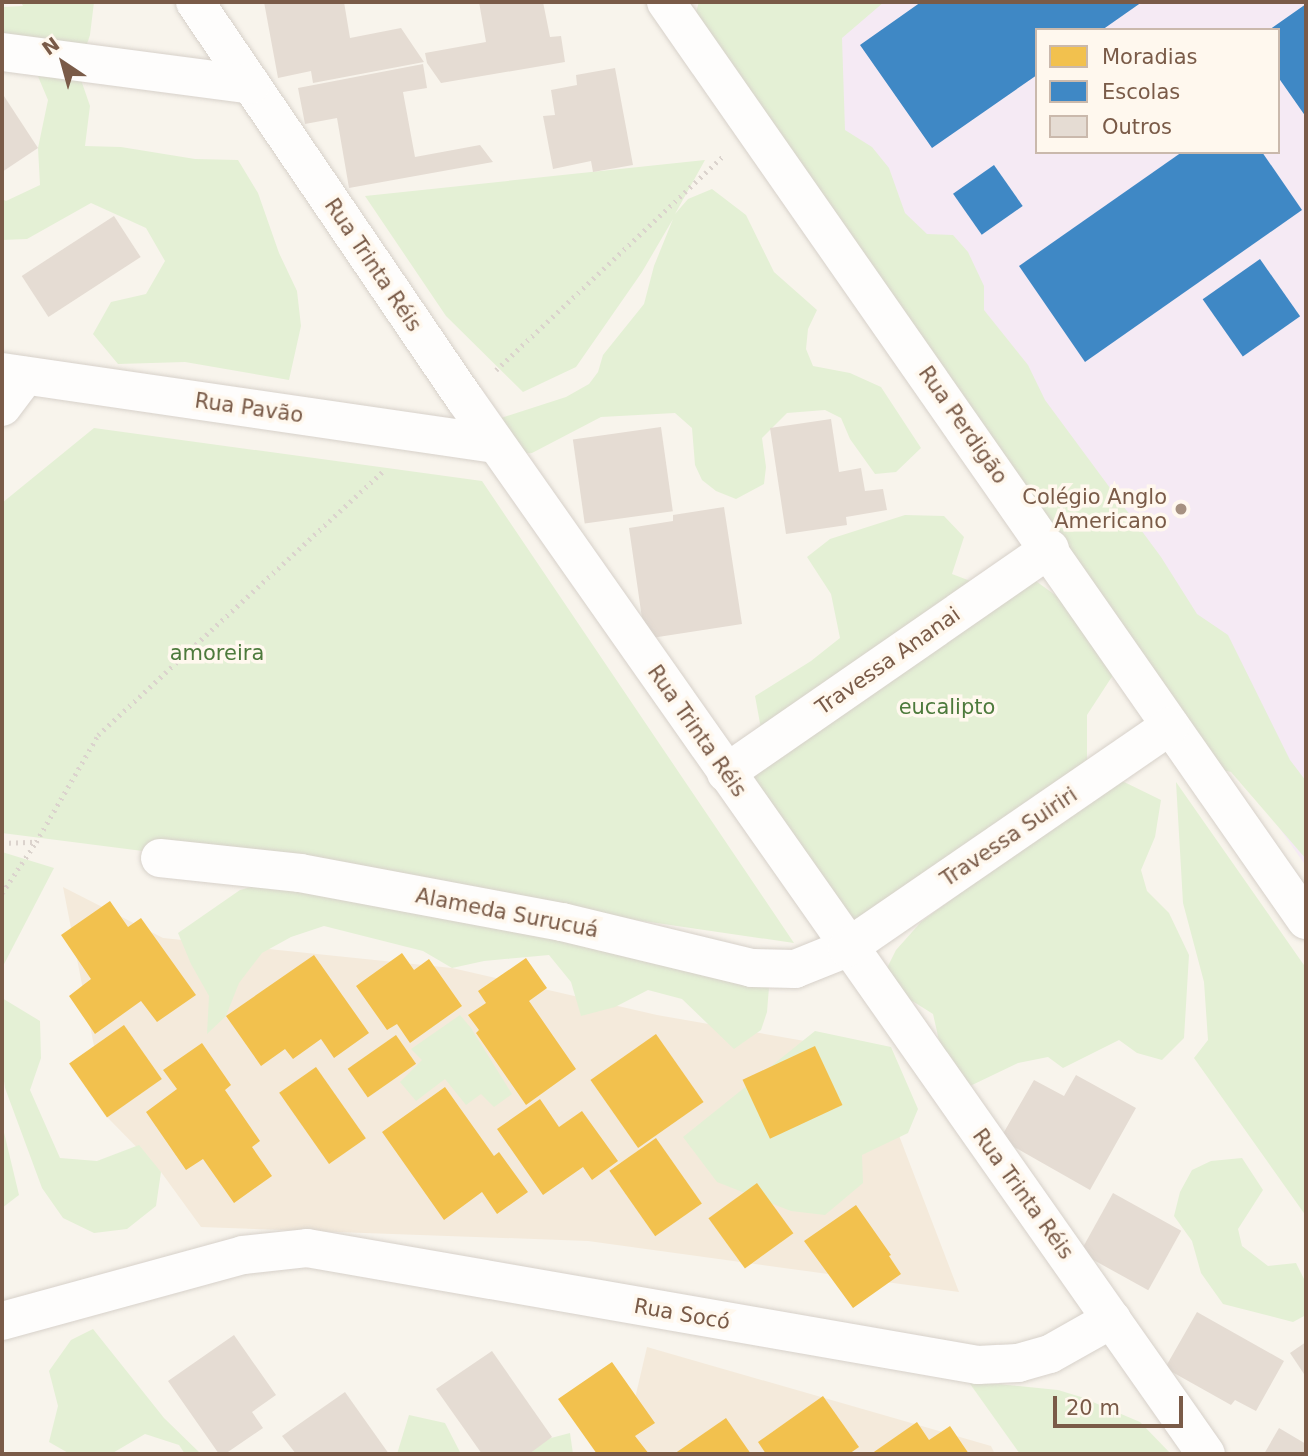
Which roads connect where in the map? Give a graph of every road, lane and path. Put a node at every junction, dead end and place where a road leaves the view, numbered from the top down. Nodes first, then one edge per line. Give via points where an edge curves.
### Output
1 (195, 2) edge
2 (666, 2) edge
3 (2, 52) edge
4 (251, 85) junction
5 (754, 128) junction
6 (13, 374) edge
7 (465, 399) junction
8 (2, 407) edge
9 (424, 433) junction
10 (496, 444) junction
11 (1050, 549) junction
12 (1170, 726) junction
13 (726, 773) junction
14 (36, 842) junction
15 (2, 843) edge
16 (160, 858) dead end
17 (2, 892) edge
18 (1306, 920) edge
19 (847, 948) junction
20 (1112, 1319) junction
21 (2, 1321) edge
22 (1206, 1454) edge

1 - 4 street, Rua Trinta Réis
2 - 5 street, Rua Perdigão
3 - 4 street
4 - 7 street, Rua Trinta Réis
5 - 7 path
5 - 11 street, Rua Perdigão
6 - 8 street
6 - 9 street, Rua Pavão
7 - 10 street, Rua Trinta Réis
9 - 10 street, Rua Pavão
9 - 14 path via 98,735
10 - 13 street, Rua Trinta Réis
11 - 12 street, Rua Perdigão
11 - 13 street, Travessa Ananai
12 - 18 street, Rua Perdigão
12 - 19 street, Travessa Suiriri
13 - 19 street, Rua Trinta Réis
14 - 15 path
14 - 17 path
16 - 19 street, Alameda Surucuá via 300,873 562,922 752,968 795,969
19 - 20 street, Rua Trinta Réis
20 - 21 street, Rua Socó via 1050,1354 1018,1363 978,1365 307,1248 243,1255
20 - 22 street, Rua Trinta Réis

